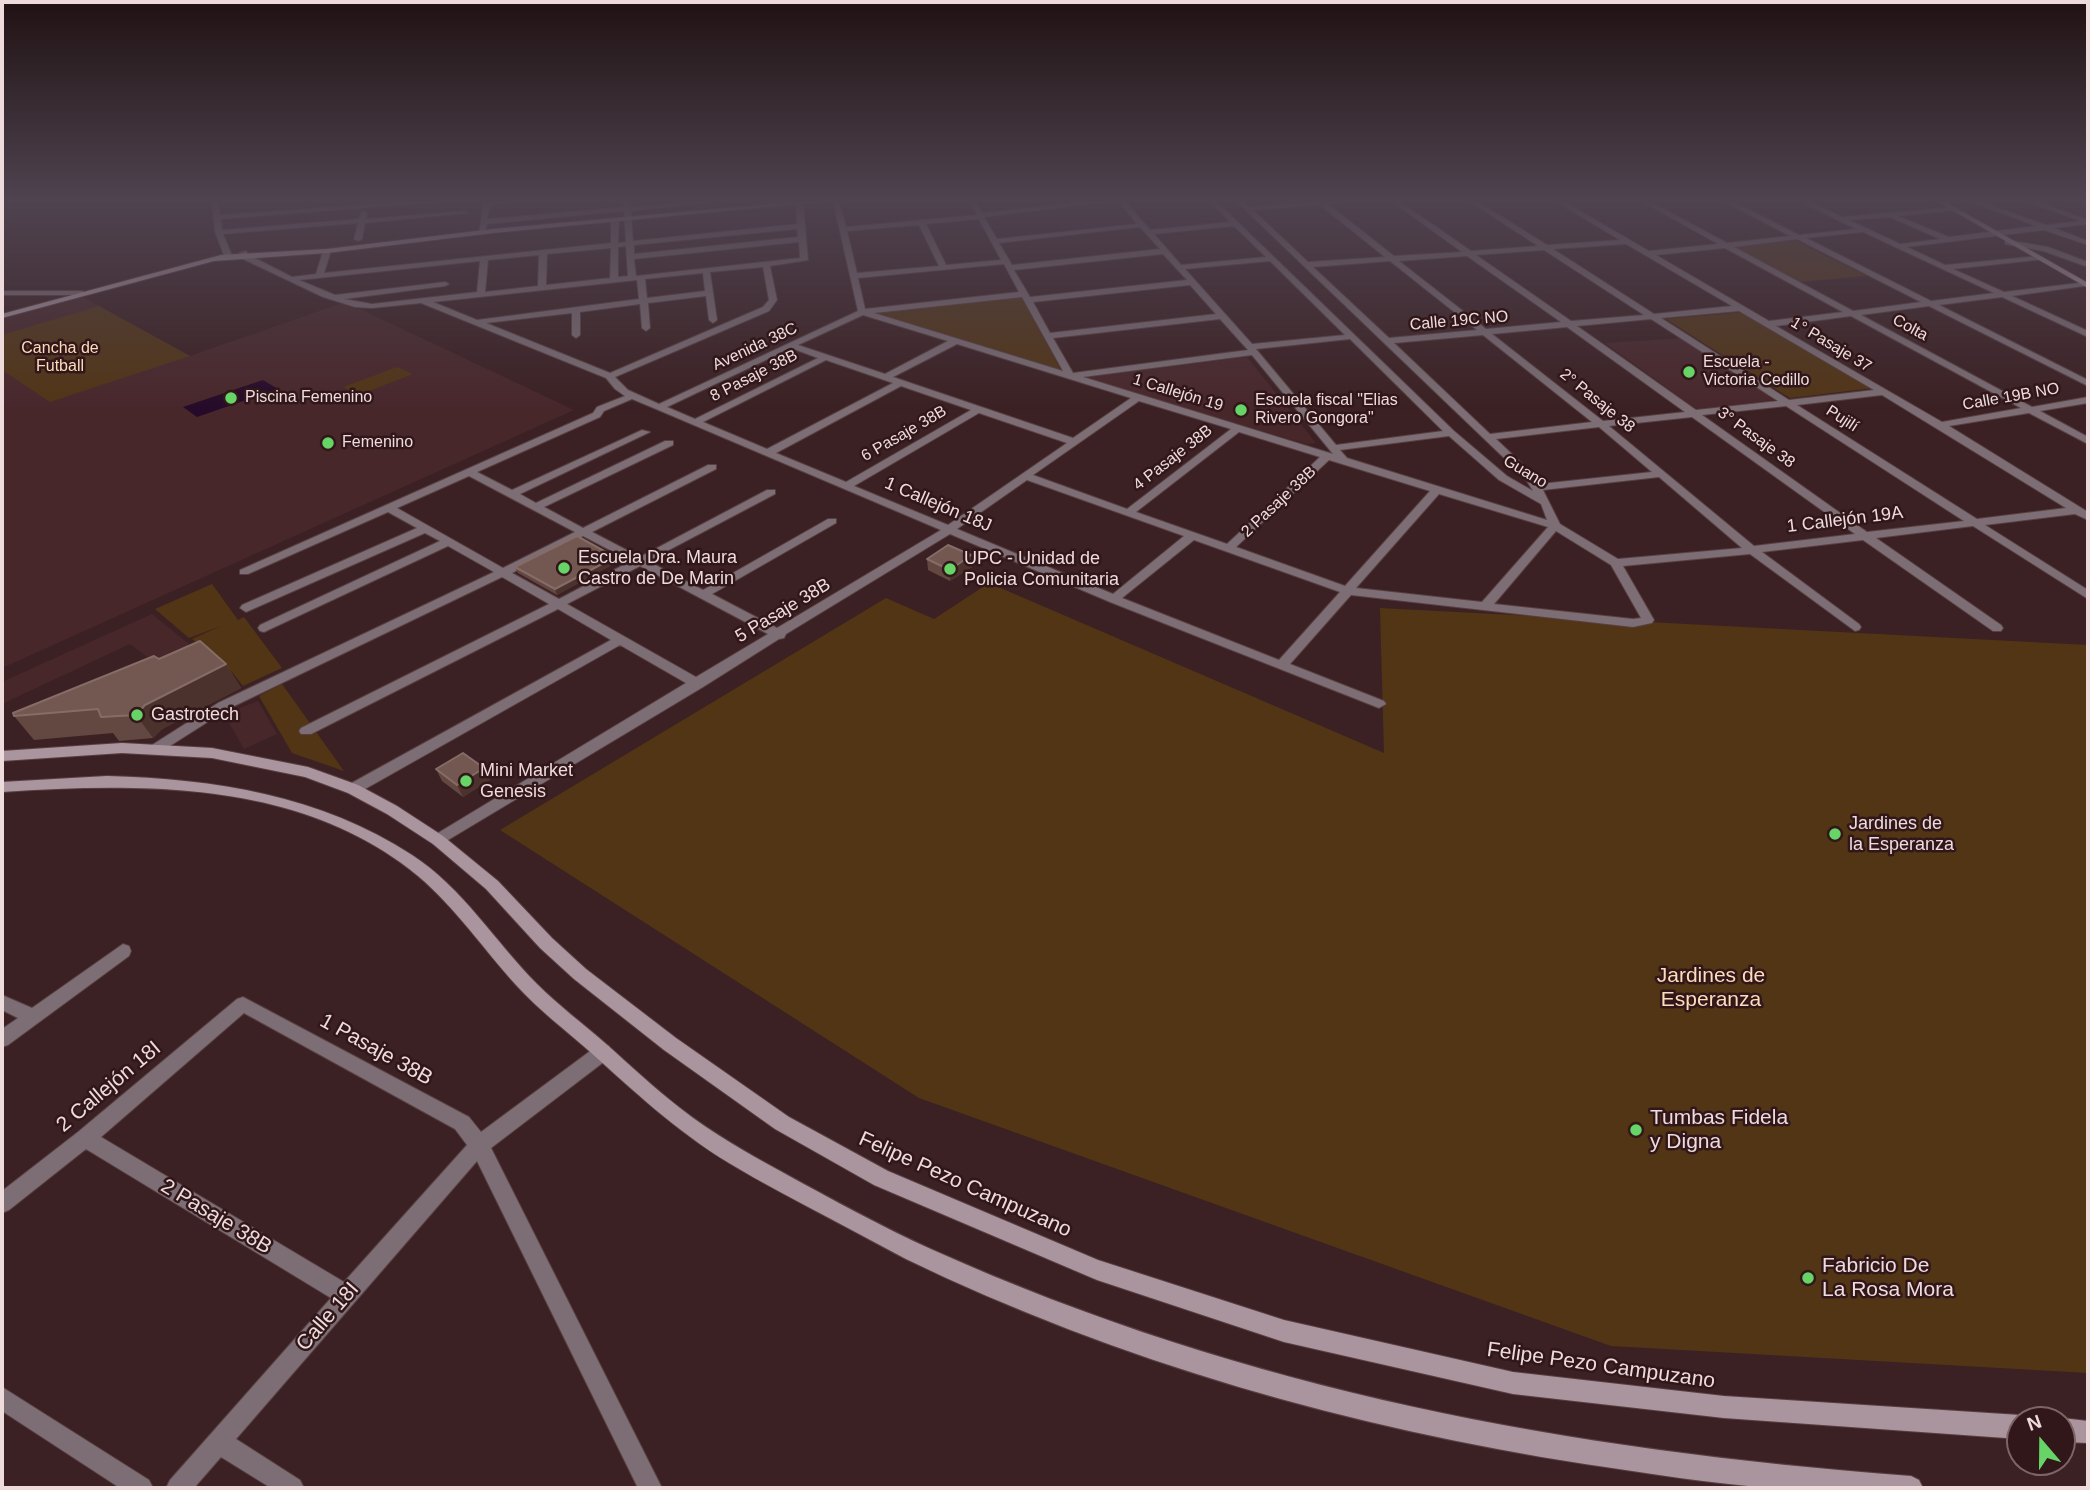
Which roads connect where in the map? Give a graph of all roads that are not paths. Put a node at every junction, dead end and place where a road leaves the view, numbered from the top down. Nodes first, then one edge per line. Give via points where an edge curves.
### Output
1 (706, 270) edge
2 (169, 271) edge
3 (276, 271) edge
4 (321, 271) edge
5 (373, 271) edge
6 (446, 271) edge
7 (483, 271) edge
8 (542, 271) edge
9 (614, 271) edge
10 (635, 271) edge
11 (701, 271) edge
12 (767, 271) edge
13 (854, 271) edge
14 (916, 271) edge
15 (1011, 271) edge
16 (1182, 271) edge
17 (1282, 271) edge
18 (1311, 271) edge
19 (1405, 271) edge
20 (1493, 271) edge
21 (1581, 271) edge
22 (1675, 271) edge
23 (1772, 271) edge
24 (1867, 271) edge
25 (1952, 271) edge
26 (2060, 271) edge
27 (319, 276) junction
28 (855, 276) junction
29 (637, 277) junction
30 (293, 279) junction
31 (614, 280) junction
32 (1193, 282) junction
33 (444, 284) junction
34 (2086, 285) edge
35 (542, 288) junction
36 (82, 293) junction
37 (709, 293) junction
38 (2001, 293) junction
39 (481, 294) junction
40 (2, 295) edge
41 (1026, 297) junction
42 (337, 298) junction
43 (448, 298) junction
44 (423, 301) junction
45 (642, 301) junction
46 (1929, 302) junction
47 (576, 309) junction
48 (1741, 309) junction
49 (447, 310) junction
50 (862, 312) junction
51 (1852, 313) junction
52 (2, 316) edge
53 (1223, 316) junction
54 (1653, 318) junction
55 (713, 320) dead end
56 (477, 322) junction
57 (1769, 324) junction
58 (1569, 325) junction
59 (646, 328) dead end
60 (1486, 332) junction
61 (2088, 334) edge
62 (576, 335) dead end
63 (1047, 335) junction
64 (1349, 337) junction
65 (956, 341) junction
66 (1389, 341) junction
67 (790, 345) junction
68 (1252, 350) junction
69 (826, 357) junction
70 (610, 376) junction
71 (1070, 376) junction
72 (887, 377) junction
73 (902, 382) junction
74 (2088, 383) edge
75 (1883, 392) junction
76 (632, 396) junction
77 (1137, 398) junction
78 (2088, 400) edge
79 (1787, 403) junction
80 (659, 407) junction
81 (979, 409) junction
82 (2032, 410) junction
83 (1696, 414) junction
84 (696, 422) junction
85 (1602, 425) junction
86 (1940, 425) junction
87 (1238, 428) junction
88 (645, 432) dead end
89 (1451, 433) junction
90 (1488, 437) junction
91 (2088, 441) edge
92 (1074, 442) junction
93 (668, 443) dead end
94 (769, 452) junction
95 (1331, 452) junction
96 (712, 467) dead end
97 (467, 471) junction
98 (1661, 474) junction
99 (1025, 476) junction
100 (846, 486) junction
101 (1536, 488) junction
102 (1437, 490) junction
103 (771, 492) dead end
104 (510, 495) junction
105 (1545, 501) junction
106 (387, 507) junction
107 (536, 507) junction
108 (2077, 510) junction
109 (1128, 513) junction
110 (2088, 517) edge
111 (832, 521) dead end
112 (1971, 522) junction
113 (1555, 526) junction
114 (425, 528) junction
115 (950, 529) junction
116 (581, 531) junction
117 (1193, 536) junction
118 (1862, 536) junction
119 (449, 541) junction
120 (1229, 548) junction
121 (1752, 550) junction
122 (636, 561) junction
123 (1616, 563) junction
124 (244, 572) dead end
125 (504, 572) junction
126 (1348, 591) junction
127 (702, 595) junction
128 (2088, 595) edge
129 (1114, 599) junction
130 (557, 605) junction
131 (1485, 606) junction
132 (246, 608) dead end
133 (1855, 627) dead end
134 (264, 628) dead end
135 (1997, 628) dead end
136 (780, 635) junction
137 (621, 639) junction
138 (1281, 666) junction
139 (698, 684) junction
140 (1379, 704) dead end
141 (306, 731) dead end
142 (158, 748) junction
143 (2, 756) edge
144 (2, 787) edge
145 (353, 789) junction
146 (438, 840) junction
147 (123, 951) dead end
148 (2, 1002) edge
149 (243, 1003) joint
150 (32, 1016) junction
151 (2, 1039) edge
152 (603, 1052) junction
153 (85, 1138) junction
154 (479, 1145) junction
155 (2, 1203) edge
156 (346, 1296) junction
157 (2, 1398) edge
158 (2006, 1426) edge
159 (219, 1442) junction
160 (141, 1488) edge
161 (178, 1488) edge
162 (292, 1488) edge
163 (650, 1488) edge
164 (1911, 1488) edge

1 - 37 street
2 - 36 main road
3 - 30 street
4 - 27 street
5 - 27 street
6 - 33 street
7 - 39 street
8 - 35 street
9 - 31 street
10 - 29 street
11 - 29 street
12 - 70 street via 773,300 766,309
13 - 28 street
14 - 28 street
15 - 41 street
16 - 32 street
17 - 64 street, Guano
18 - 66 street, Guano
19 - 60 street, 2° Pasaje 38
20 - 58 street, 3° Pasaje 38
21 - 54 street, Pujilí
22 - 48 street, 1° Pasaje 37
23 - 51 street, Colta
24 - 46 street
25 - 38 street
26 - 34 main road
27 - 30 street
28 - 50 street
29 - 31 street
29 - 45 street
30 - 42 street
31 - 35 street
32 - 41 street, Avenida 38C
32 - 53 street
33 - 42 street
33 - 43 street
34 - 38 street
35 - 39 street
36 - 40 street
36 - 52 main road
37 - 45 street
37 - 55 street
38 - 46 street
38 - 61 street
39 - 43 street
41 - 50 street, Avenida 38C
41 - 63 street
42 - 44 street via 357,307
43 - 44 street
43 - 49 street
44 - 49 street
45 - 47 street
45 - 59 street
46 - 51 street
46 - 74 street
47 - 56 street
47 - 62 street
48 - 54 street, Calle 19C NO
48 - 57 street, 1° Pasaje 37
49 - 56 street
50 - 65 street, 1 Callejón 19
50 - 67 street, Avenida 38C
51 - 57 street
51 - 82 street, Colta
53 - 63 street
53 - 68 street
54 - 58 street, Calle 19C NO
54 - 79 street, Pujilí
56 - 70 street
57 - 75 street, 1° Pasaje 37
58 - 60 street, Calle 19C NO
58 - 83 street, 3° Pasaje 38
60 - 66 street, Calle 19C NO
60 - 85 street, 2° Pasaje 38
63 - 71 street
64 - 68 street
64 - 89 street, Guano
65 - 71 street, 1 Callejón 19
65 - 72 street
66 - 90 street, Guano
67 - 69 street
67 - 80 street, Avenida 38C
68 - 71 street
68 - 95 street
69 - 72 street
69 - 84 street, 8 Pasaje 38B
70 - 76 street
71 - 77 street, 1 Callejón 19
72 - 73 street
73 - 81 street
73 - 94 street
75 - 79 street
75 - 86 street, 1° Pasaje 37
76 - 80 street, 1 Callejón 18J
76 - 97 street
77 - 87 street, 1 Callejón 19
77 - 92 street, 5 Pasaje 38B
78 - 82 street, Calle 19B NO
79 - 83 street
79 - 112 street, Pujilí
80 - 84 street, 1 Callejón 18J
81 - 92 street
81 - 100 street, 6 Pasaje 38B
82 - 86 street, Calle 19B NO
82 - 91 street, Colta
83 - 85 street
83 - 118 street, 3° Pasaje 38
84 - 94 street, 1 Callejón 18J
85 - 90 street
85 - 98 street, 2° Pasaje 38
86 - 108 street, 1° Pasaje 37
87 - 95 street, 1 Callejón 19
87 - 109 street, 4 Pasaje 38B
88 - 104 street
89 - 95 street
89 - 105 street, Guano via 1503,478
90 - 101 street, Guano
92 - 99 street, 5 Pasaje 38B
93 - 107 street
94 - 100 street, 1 Callejón 18J
95 - 102 street, 1 Callejón 19
95 - 120 street, 2 Pasaje 38B
96 - 116 street
97 - 104 street
97 - 106 street
98 - 101 street
98 - 121 street, 2° Pasaje 38
99 - 109 street
99 - 115 street, 5 Pasaje 38B
100 - 115 street, 1 Callejón 18J
101 - 105 street, Guano
102 - 113 street, 1 Callejón 19
102 - 126 street
103 - 122 street
104 - 107 street
105 - 113 street
106 - 114 street
106 - 124 street
107 - 116 street
108 - 110 street, 1° Pasaje 37
108 - 112 street, 1 Callejón 19A
109 - 117 street
111 - 127 street
112 - 118 street, 1 Callejón 19A
112 - 128 street, Pujilí
113 - 123 street, 1 Callejón 19
113 - 131 street
114 - 119 street
114 - 132 street
115 - 129 street, 1 Callejón 18J
115 - 136 street, 5 Pasaje 38B
116 - 122 street
116 - 125 street
117 - 120 street
117 - 129 street
118 - 121 street, 1 Callejón 19A
118 - 135 street, 3° Pasaje 38
119 - 125 street
119 - 134 street
120 - 126 street
121 - 123 street, 1 Callejón 19A
121 - 133 street, 2° Pasaje 38
122 - 127 street
122 - 130 street
123 - 131 street, 1 Callejón 19 via 1648,620 1639,623
125 - 130 street
125 - 142 street via 223,706
126 - 131 street
126 - 138 street
127 - 136 street
129 - 138 street, 1 Callejón 18J
130 - 137 street
130 - 141 street
136 - 139 street, 5 Pasaje 38B
137 - 139 street
137 - 145 street
138 - 140 street, 1 Callejón 18J
139 - 146 street, 5 Pasaje 38B
142 - 143 main road, Felipe Pezo Campuzano
142 - 145 main road, Felipe Pezo Campuzano via 260,761
144 - 152 main road via 143,779 209,786 308,810 359,832 410,861 463,910 528,986
145 - 146 main road, Felipe Pezo Campuzano
146 - 158 main road, Felipe Pezo Campuzano via 492,885 580,974 782,1123 881,1178 1097,1270 1284,1331 1513,1383 1724,1408
147 - 150 street
148 - 150 street
149 - 153 street, 2 Callejón 18I
149 - 154 street, 1 Pasaje 38B via 461,1123
150 - 151 street
152 - 154 street, Calle 18I
152 - 164 main road via 671,1112 737,1160 928,1258 1168,1352 1449,1428 1765,1477
153 - 155 street, 2 Callejón 18I
153 - 156 street, 2 Pasaje 38B
154 - 156 street, Calle 18I
154 - 163 street, 1 Pasaje 38B
156 - 159 street, Calle 18I
157 - 160 street
159 - 161 street, Calle 18I
159 - 162 street

